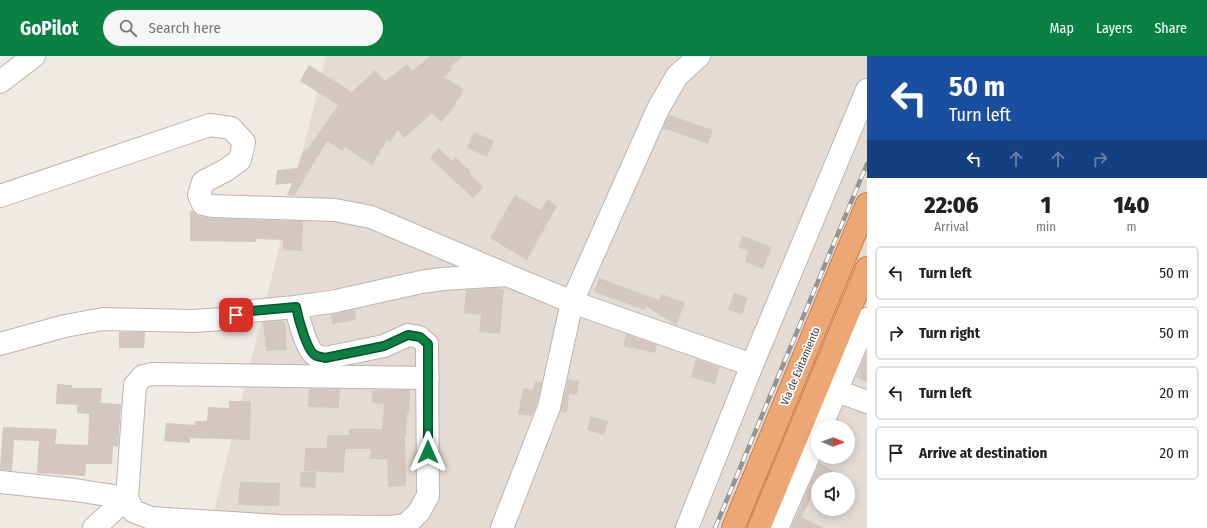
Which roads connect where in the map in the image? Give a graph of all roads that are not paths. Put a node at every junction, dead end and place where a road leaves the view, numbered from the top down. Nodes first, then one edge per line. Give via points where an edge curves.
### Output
1 (34, 56) edge
2 (699, 56) edge
3 (0, 82) edge
4 (867, 90) edge
5 (0, 196) edge
6 (867, 204) edge
7 (867, 268) edge
8 (507, 276) junction
9 (572, 302) junction
10 (296, 307) junction
11 (867, 318) edge
12 (0, 344) edge
13 (752, 365) junction
14 (428, 378) junction
15 (837, 391) junction
16 (867, 402) edge
17 (824, 420) edge
18 (811, 451) edge
19 (0, 482) edge
20 (127, 498) junction
21 (94, 528) edge
22 (502, 528) edge
23 (687, 528) edge
24 (733, 528) edge
25 (759, 528) edge
26 (777, 528) edge

1 - 3 street
2 - 9 street via 677,76 658,109
4 - 13 street
5 - 8 street via 210,124 231,128 244,142 240,160 203,182 199,195 203,204 335,210 371,217
6 - 24 highway, Vía de Evitamiento
7 - 25 highway
8 - 9 street
8 - 10 street via 428,281
9 - 13 street
9 - 22 street via 549,407
10 - 12 street via 251,311 222,319 193,321 103,319 65,326
10 - 14 street via 311,352 316,356 325,358 384,346 408,335 420,337 428,344
11 - 15 street
13 - 23 street
14 - 20 street via 152,374 143,376 135,385
14 - 20 street via 428,496 419,512 406,525 390,528 279,526 151,518 133,510
15 - 16 street
15 - 17 street
18 - 26 street
19 - 20 street
20 - 21 street

